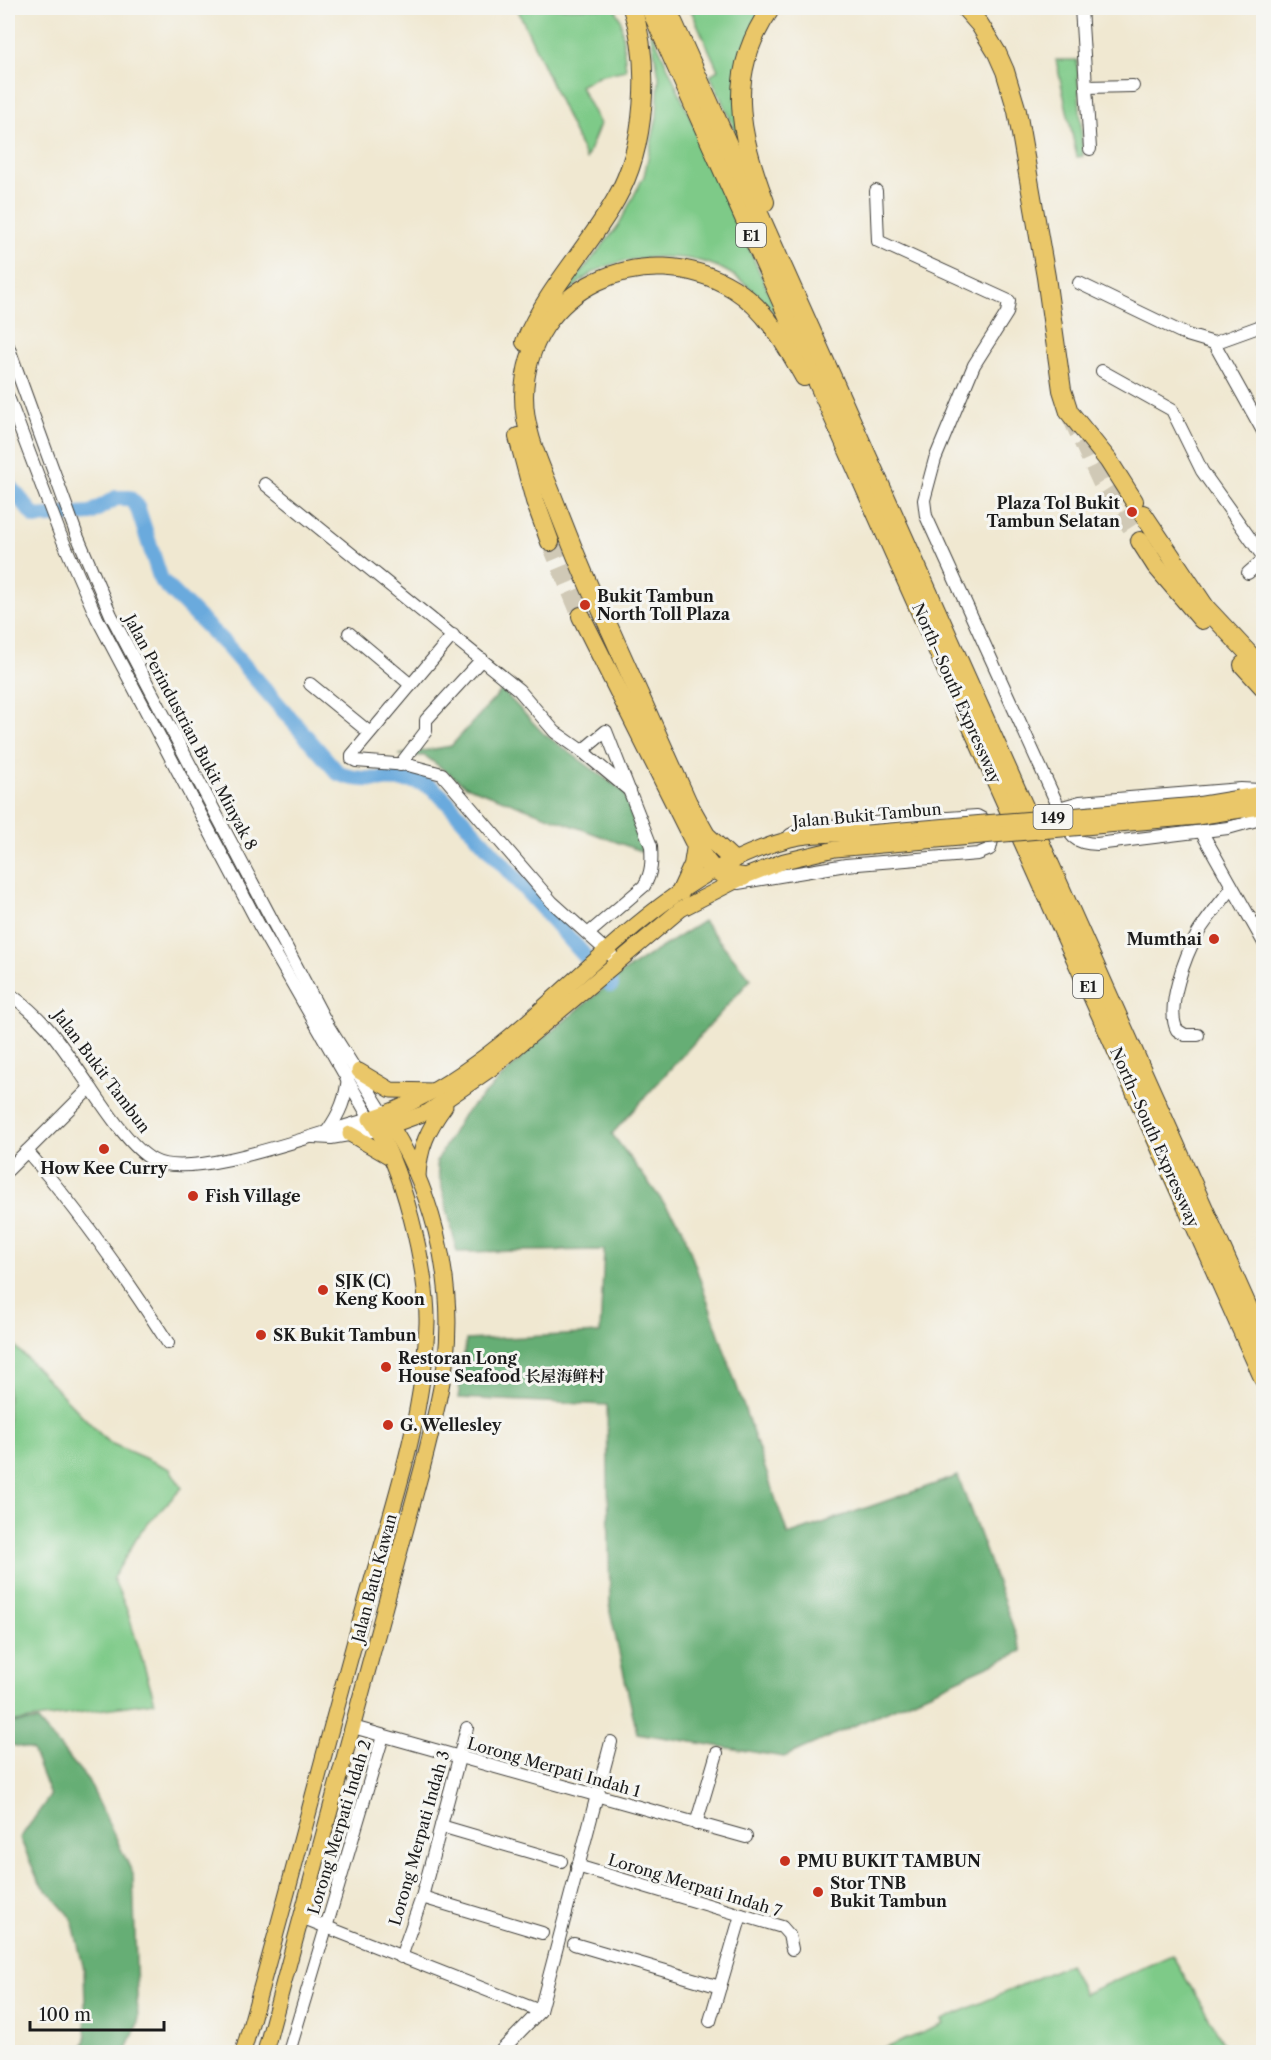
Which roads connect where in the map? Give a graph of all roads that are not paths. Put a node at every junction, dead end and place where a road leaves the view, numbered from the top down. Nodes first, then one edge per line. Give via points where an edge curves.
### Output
1 (632, 8) edge
2 (650, 8) edge
3 (667, 8) edge
4 (771, 8) edge
5 (965, 8) edge
6 (980, 8) edge
7 (1081, 8) edge
8 (1133, 86) dead end
9 (1086, 87) junction
10 (1090, 149) dead end
11 (876, 191) dead end
12 (1046, 277) junction
13 (1079, 283) dead end
14 (801, 311) junction
15 (1263, 325) edge
16 (1214, 344) junction
17 (8, 346) edge
18 (1102, 371) dead end
19 (8, 397) edge
20 (1263, 433) edge
21 (853, 462) junction
22 (266, 484) dead end
23 (1140, 541) tunnel mouth
24 (550, 542) tunnel mouth
25 (1263, 559) edge
26 (1248, 573) dead end
27 (580, 616) tunnel mouth
28 (349, 633) dead end
29 (453, 635) junction
30 (482, 659) junction
31 (1263, 670) edge
32 (310, 684) dead end
33 (411, 685) junction
34 (1263, 688) edge
35 (370, 734) junction
36 (582, 751) junction
37 (400, 765) junction
38 (630, 791) junction
39 (1263, 792) edge
40 (1240, 804) junction
41 (1263, 807) edge
42 (1059, 808) junction
43 (1263, 818) edge
44 (1201, 831) junction
45 (868, 839) junction
46 (696, 846) junction
47 (765, 848) junction
48 (734, 860) junction
49 (711, 870) junction
50 (736, 881) junction
51 (1232, 888) junction
52 (681, 891) junction
53 (589, 933) junction
54 (1263, 943) edge
55 (608, 959) junction
56 (8, 993) edge
57 (1198, 1035) dead end
58 (353, 1074) junction
59 (90, 1088) junction
60 (436, 1091) junction
61 (451, 1099) junction
62 (381, 1123) junction
63 (328, 1130) junction
64 (350, 1134) junction
65 (312, 1137) junction
66 (27, 1151) junction
67 (390, 1157) junction
68 (8, 1170) edge
69 (418, 1181) junction
70 (168, 1343) dead end
71 (1263, 1343) edge
72 (1263, 1380) edge
73 (353, 1727) junction
74 (467, 1728) dead end
75 (383, 1736) junction
76 (611, 1742) dead end
77 (717, 1753) dead end
78 (459, 1757) junction
79 (596, 1796) junction
80 (696, 1824) junction
81 (441, 1826) junction
82 (746, 1838) dead end
83 (561, 1861) dead end
84 (577, 1866) junction
85 (422, 1897) junction
86 (741, 1915) junction
87 (301, 1917) junction
88 (326, 1926) junction
89 (542, 1932) dead end
90 (574, 1944) dead end
91 (792, 1949) dead end
92 (401, 1957) junction
93 (720, 1987) junction
94 (540, 2012) junction
95 (710, 2021) dead end
96 (243, 2052) edge
97 (265, 2052) edge
98 (289, 2052) edge
99 (500, 2052) edge

1 - 24 highway via 640,29 643,101 631,159 617,198 541,310 516,370 517,433
2 - 21 highway, North–South Expressway / E1
3 - 14 highway, North–South Expressway / E1
4 - 14 highway via 748,45 744,60 742,124
5 - 12 highway via 989,38 1012,88
6 - 12 highway via 1005,44 1028,107 1042,195
7 - 9 street
8 - 9 street
9 - 10 street
11 - 42 street via 878,241 1009,301 1007,313 974,365 935,459 924,507
12 - 31 highway via 1060,379 1069,412 1108,460 1206,608
13 - 16 street
14 - 71 highway, North–South Expressway / E1
15 - 16 street
16 - 20 street
17 - 58 street, Jalan Perindustrian Bukit Minyak 8 via 76,533 111,615
18 - 25 street via 1172,410 1202,471
19 - 58 street, Jalan Perindustrian Bukit Minyak 8 via 45,498 97,618 264,934 318,1030
21 - 48 highway via 772,324 744,296 712,278 671,267 636,268 597,280 567,301 542,332 531,358 524,396 534,452 688,803 706,835
21 - 72 highway, North–South Expressway / E1
22 - 29 street
23 - 34 highway via 1177,592
25 - 26 street
27 - 46 highway
28 - 33 street
29 - 30 street
29 - 33 street
30 - 36 street via 519,690 555,732
30 - 37 street via 426,720 426,731
32 - 35 street
33 - 35 street
35 - 37 street via 352,759
36 - 38 street
36 - 38 street via 606,731
37 - 53 street via 442,774 569,920
38 - 53 street via 651,846 650,876 644,886
39 - 40 main road, Jalan Bukit Tambun / 149
39 - 42 street via 1241,789 1080,802
40 - 41 main road, Jalan Bukit Tambun / 149
40 - 45 main road, Jalan Bukit Tambun / 149, bridge via 1186,806
42 - 44 street via 1073,839 1080,844
43 - 44 street
44 - 51 street
45 - 47 main road, Jalan Bukit Tambun / 149 via 800,837
45 - 50 main road, Jalan Bukit Tambun / 149 via 804,855
46 - 49 highway
46 - 52 highway via 693,865
47 - 48 main road, Jalan Bukit Tambun / 149
47 - 50 street via 807,828 977,816 992,824 993,836 990,849 978,854 846,865
48 - 49 main road, Jalan Bukit Tambun / 149
49 - 50 highway
49 - 52 main road, Jalan Bukit Tambun
50 - 55 main road, Jalan Bukit Tambun via 681,909
51 - 54 street
51 - 57 street via 1199,932 1172,1009 1177,1030 1185,1035
52 - 55 main road, Jalan Bukit Tambun
53 - 55 street
55 - 60 main road, Jalan Bukit Tambun via 580,972 496,1046
55 - 61 main road, Jalan Bukit Tambun via 591,984
56 - 59 street, Jalan Bukit Tambun via 51,1030
58 - 60 main road via 391,1090
58 - 62 street, Jalan Perindustrian Bukit Minyak 8
58 - 63 street via 339,1115
59 - 65 street, Jalan Bukit Tambun via 142,1153 167,1166 220,1160
59 - 66 street
60 - 62 main road, Jalan Bukit Tambun
61 - 62 main road, Jalan Bukit Tambun via 428,1112
61 - 69 main road via 430,1126 422,1144
62 - 63 street, Jalan Bukit Tambun
62 - 64 street, Jalan Bukit Tambun
62 - 67 main road, Jalan Batu Kawan
62 - 69 main road, Jalan Batu Kawan
63 - 65 street, Jalan Bukit Tambun
64 - 65 street, Jalan Bukit Tambun
64 - 67 main road
66 - 68 street
66 - 70 street via 121,1270
67 - 96 main road, Jalan Batu Kawan via 424,1281 427,1320 421,1389 387,1531
69 - 73 main road, Jalan Batu Kawan via 442,1256 446,1291 442,1389
73 - 75 street, Lorong Merpati Indah 1
73 - 87 main road, Jalan Batu Kawan
74 - 78 street, Lorong Merpati Indah 3
75 - 78 street, Lorong Merpati Indah 1
75 - 88 street, Lorong Merpati Indah 2
76 - 79 street
77 - 80 street
78 - 79 street, Lorong Merpati Indah 1
78 - 81 street, Lorong Merpati Indah 3
79 - 80 street, Lorong Merpati Indah 1
79 - 84 street
80 - 82 street, Lorong Merpati Indah 1
81 - 83 street
81 - 85 street, Lorong Merpati Indah 3
84 - 86 street, Lorong Merpati Indah 7
84 - 94 street
85 - 89 street
85 - 92 street, Lorong Merpati Indah 3
86 - 91 street, Lorong Merpati Indah 7 via 782,1927 789,1935
86 - 93 street
87 - 88 street
87 - 97 main road, Jalan Batu Kawan
88 - 92 street
88 - 98 street, Lorong Merpati Indah 2
90 - 93 street
92 - 94 street
93 - 95 street
94 - 99 street

